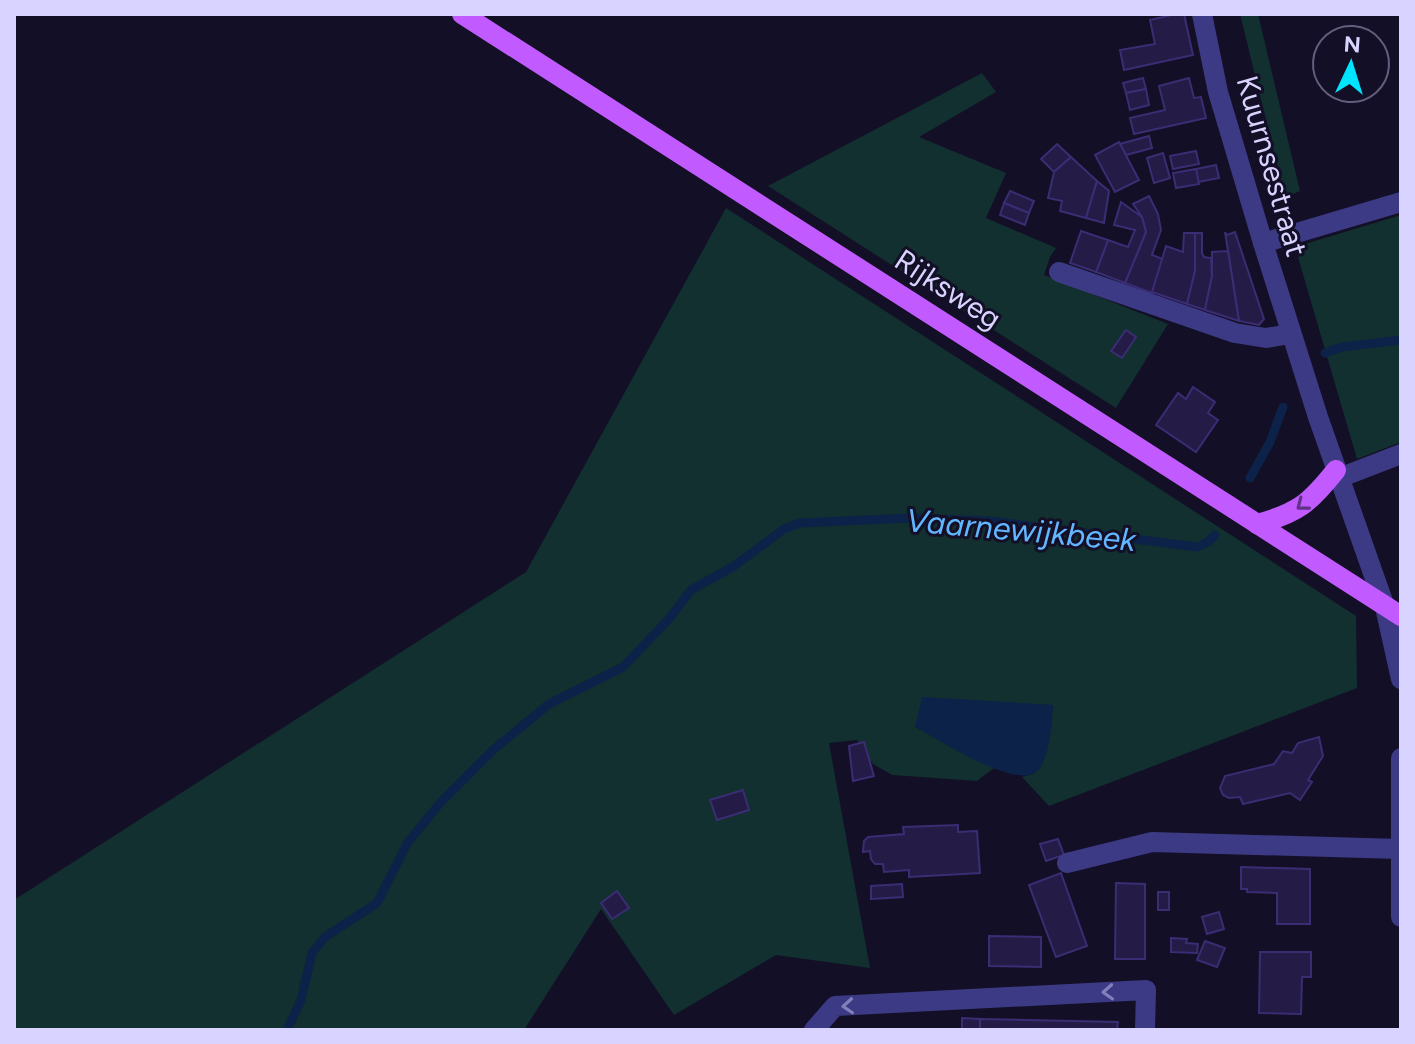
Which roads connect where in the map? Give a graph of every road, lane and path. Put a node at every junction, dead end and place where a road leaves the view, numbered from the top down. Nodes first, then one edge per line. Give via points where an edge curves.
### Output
1 (462, 14) edge
2 (1202, 14) edge
3 (1401, 202) edge
4 (1263, 243) junction
5 (1059, 272) dead end
6 (1290, 334) junction
7 (1401, 454) edge
8 (1338, 474) junction
9 (1257, 524) junction
10 (1393, 611) edge
11 (1401, 679) edge
12 (1401, 758) edge
13 (1400, 849) edge
14 (1067, 863) dead end
15 (1401, 917) edge
16 (814, 1030) edge
17 (1145, 1030) edge

1 - 9 main road, Rijksweg
2 - 4 street, Kuurnsestraat via 1218,92
3 - 4 street
4 - 6 street, Kuurnsestraat
5 - 6 street via 1235,333 1266,338
6 - 8 street, Kuurnsestraat
7 - 8 street
8 -> 9 main road via 1288,515
8 - 10 street, Kuurnsestraat
9 - 10 main road, Rijksweg
10 - 11 street, Kuurnsestraat
12 - 13 street
13 - 14 street via 1152,842
13 - 15 street
17 -> 16 street via 1146,990 835,1006

